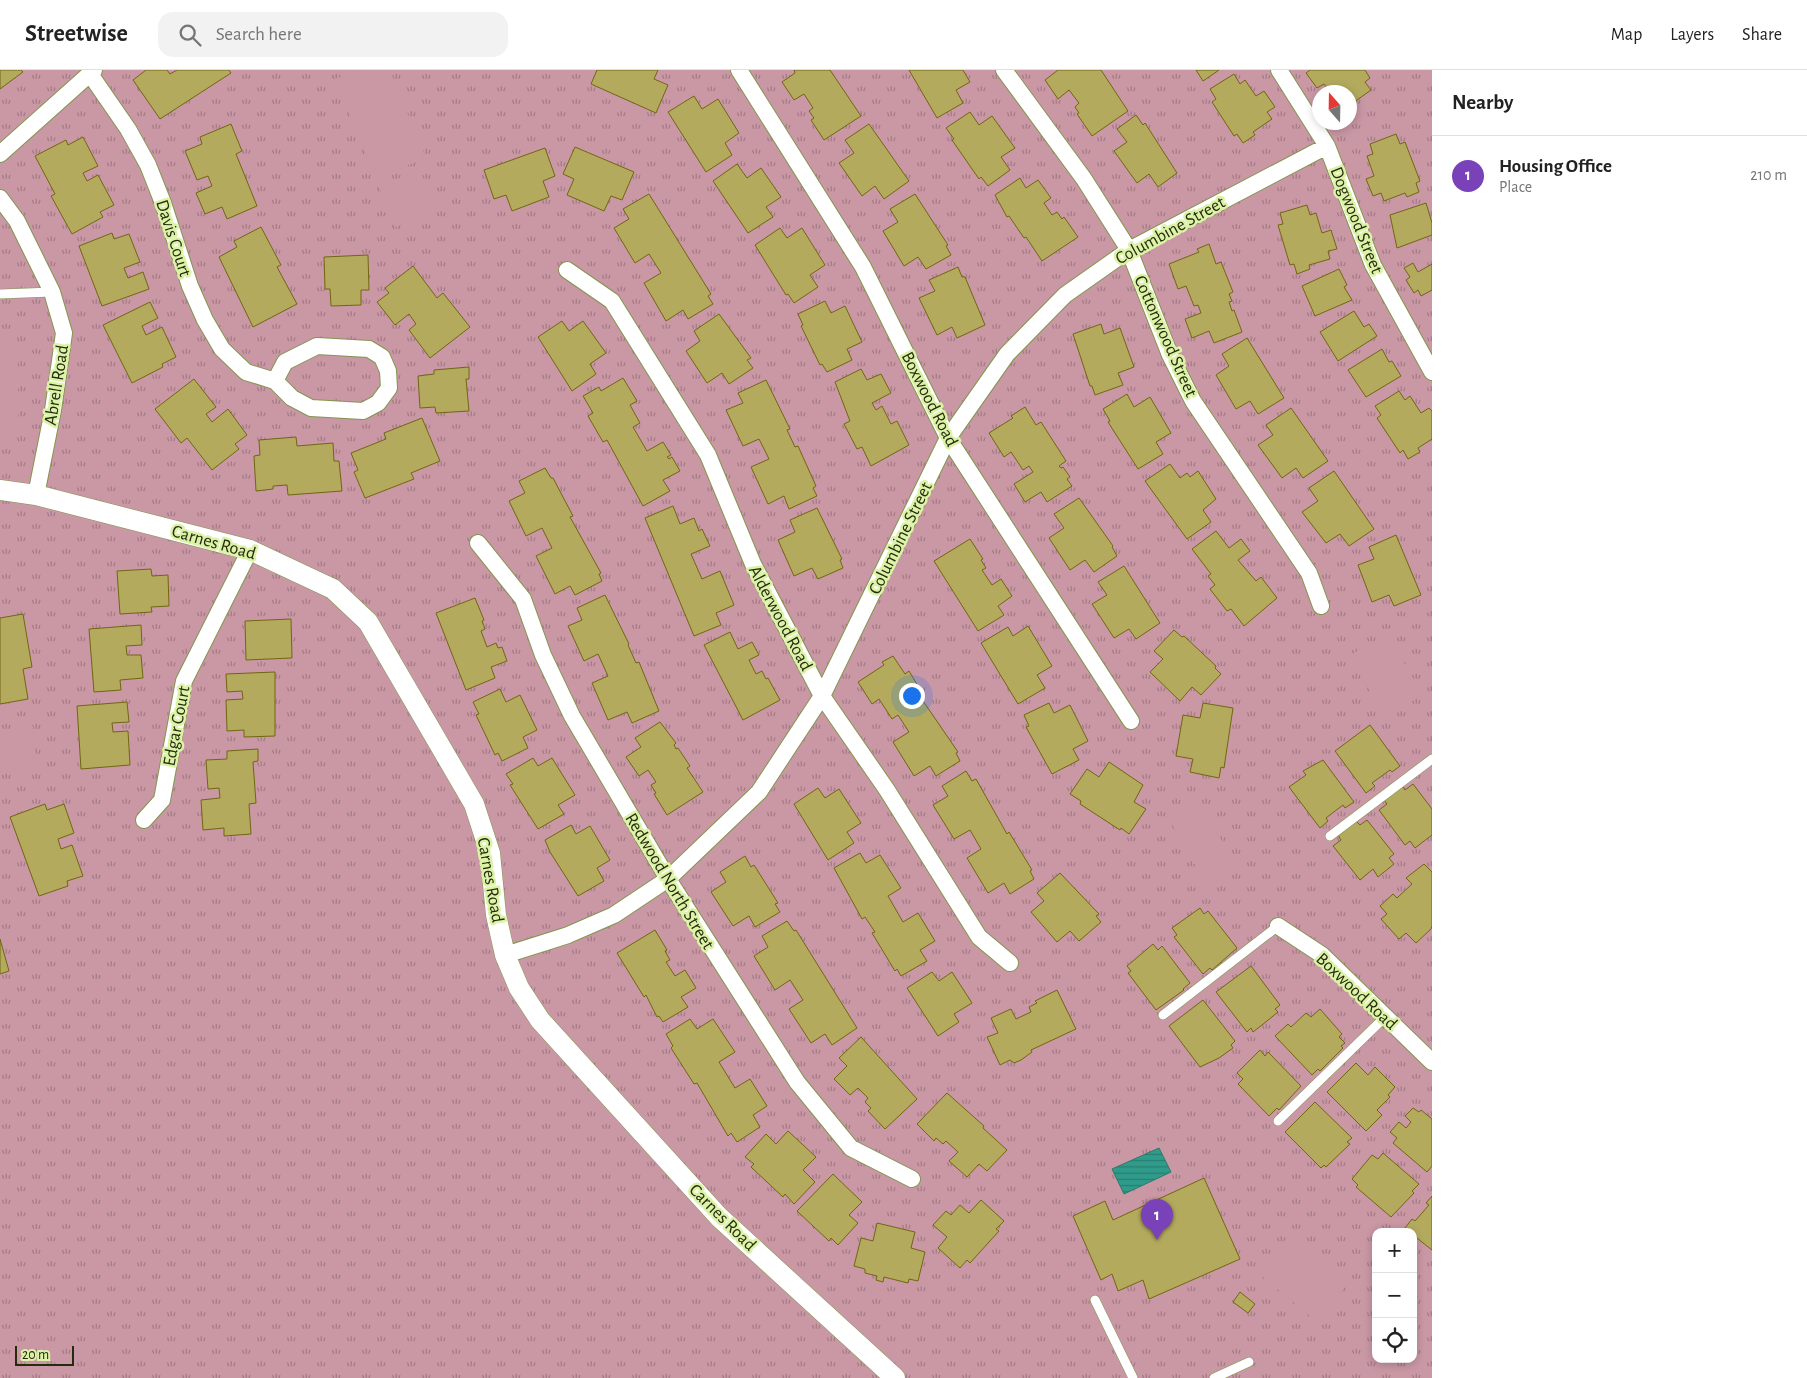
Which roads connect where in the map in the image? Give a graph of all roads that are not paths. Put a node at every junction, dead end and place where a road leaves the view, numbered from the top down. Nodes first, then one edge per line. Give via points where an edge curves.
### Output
1 (739, 70) edge
2 (1004, 70) edge
3 (1279, 70) edge
4 (92, 72) edge
5 (1327, 146) junction
6 (0, 154) edge
7 (0, 198) edge
8 (1129, 250) junction
9 (567, 270) dead end
10 (52, 292) junction
11 (0, 294) edge
12 (1432, 372) edge
13 (275, 381) junction
14 (948, 438) junction
15 (0, 490) edge
16 (36, 495) junction
17 (478, 543) dead end
18 (250, 550) junction
19 (1321, 606) dead end
20 (822, 696) junction
21 (1132, 721) dead end
22 (1432, 759) edge
23 (144, 820) dead end
24 (1330, 836) dead end
25 (668, 880) junction
26 (1278, 926) joint
27 (505, 955) junction
28 (1010, 963) dead end
29 (1163, 1015) dead end
30 (1385, 1017) junction
31 (1432, 1062) edge
32 (1278, 1121) dead end
33 (912, 1180) dead end
34 (1095, 1300) dead end
35 (1249, 1362) dead end
36 (895, 1378) edge
37 (1133, 1378) edge
38 (1214, 1378) edge

1 - 14 street, Boxwood Road via 863,267
2 - 8 street, Cottonwood Street via 1084,178
3 - 5 street, Dogwood Street
4 - 6 street
4 - 13 street, Davis Court via 148,165 190,286 222,349 246,372
5 - 8 street, Columbine Street
5 - 12 street, Dogwood Street via 1373,265
7 - 10 street, Abrell Road via 17,221
8 - 14 street, Columbine Street via 1065,295 1007,354
8 - 19 street, Cottonwood Street via 1170,355 1193,401 1309,573
9 - 20 street, Alderwood Road via 612,301 708,455 753,564
10 - 11 lane
10 - 16 street, Abrell Road via 64,333
13 - 13 street, Davis Court via 292,398 311,408 363,411 378,403 388,388 388,371 382,357 369,349 317,346 284,362
14 - 20 street, Columbine Street
14 - 21 street, Boxwood Road
15 - 16 street, Carnes Road
16 - 18 street, Carnes Road
17 - 25 street, Redwood North Street via 523,599 543,655 572,716
18 - 23 street, Edgar Court via 184,681 162,800
18 - 27 street, Carnes Road via 333,589 368,622 474,804 490,853 496,915
20 - 25 street, Columbine Street via 758,792
20 - 28 street, Alderwood Road via 887,790 979,937
22 - 24 lane
25 - 27 street, Columbine Street via 614,915 568,936
25 - 33 street, Redwood North Street via 803,1090 851,1148
26 - 29 lane
26 - 30 street, Boxwood Road via 1322,955
27 - 36 street, Carnes Road via 519,988 540,1020 719,1217
30 - 31 street, Boxwood Road
30 - 32 lane
34 - 37 lane
35 - 38 lane

